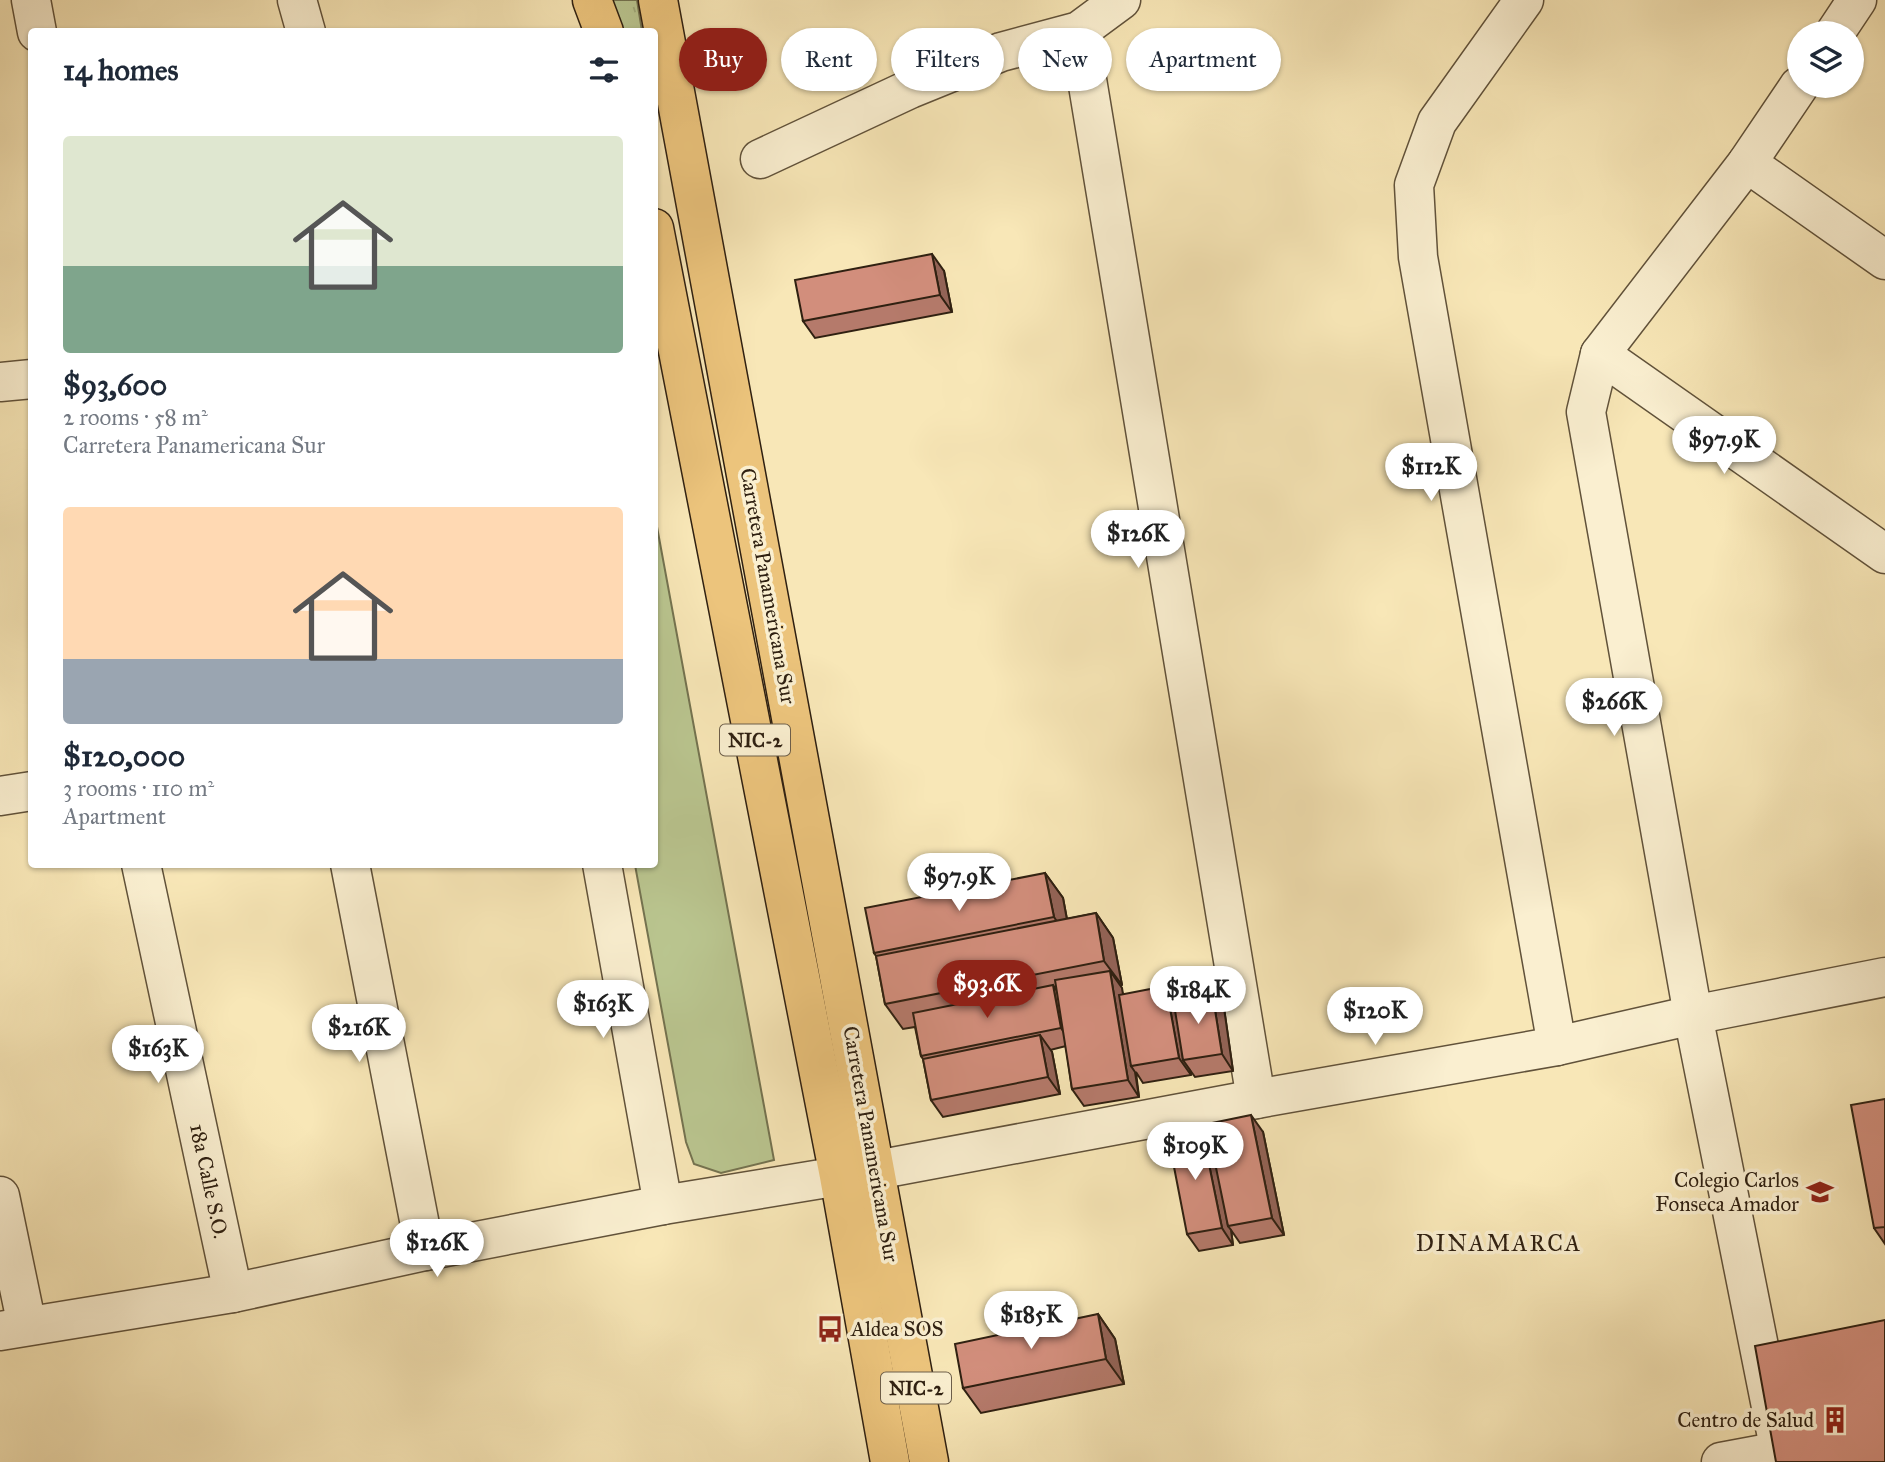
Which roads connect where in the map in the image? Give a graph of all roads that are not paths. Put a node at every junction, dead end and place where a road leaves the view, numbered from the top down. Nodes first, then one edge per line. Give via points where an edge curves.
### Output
1 (31, 0) edge
2 (297, 0) edge
3 (592, 0) edge
4 (658, 0) edge
5 (1121, 0) edge
6 (1524, 0) edge
7 (1857, 0) edge
8 (1843, 21) edge
9 (36, 28) edge
10 (305, 28) edge
11 (602, 28) edge
12 (1083, 28) edge
13 (1018, 47) edge
14 (1089, 91) edge
15 (1791, 98) edge
16 (760, 159) dead end
17 (1747, 163) junction
18 (1885, 260) edge
19 (658, 262) edge
20 (715, 298) junction
21 (663, 305) edge
22 (1600, 354) junction
23 (28, 379) edge
24 (0, 382) edge
25 (1885, 554) edge
26 (28, 792) edge
27 (0, 796) edge
28 (142, 868) edge
29 (351, 868) edge
30 (603, 868) edge
31 (1885, 977) edge
32 (1693, 1015) junction
33 (1557, 1046) junction
34 (1256, 1099) junction
35 (876, 1170) junction
36 (839, 1176) junction
37 (0, 1196) edge
38 (663, 1205) junction
39 (425, 1251) junction
40 (233, 1293) junction
41 (13, 1329) edge
42 (1781, 1457) edge
43 (890, 1462) edge
44 (929, 1462) edge
45 (1721, 1462) edge

1 - 9 street
2 - 10 street
3 - 11 highway
4 - 20 highway, Carretera Panamericana Sur / NIC-2
5 - 12 street
6 - 33 street via 1437,122 1415,185 1418,257
7 - 8 street
13 - 16 street via 911,89
14 - 34 street
15 - 17 street
17 - 18 street
17 - 22 street
19 - 21 highway, Carretera Panamericana Sur / NIC-2
20 - 21 street
20 - 35 highway, Carretera Panamericana Sur / NIC-2
21 - 36 highway, Carretera Panamericana Sur / NIC-2
22 - 25 street
22 - 32 street via 1586,412
23 - 24 street
26 - 27 street
28 - 40 street, 18a Calle S.O.
29 - 39 street
30 - 38 street
31 - 32 street
32 - 33 street
32 - 42 street
33 - 34 street
34 - 35 street
35 - 36 street
35 - 44 highway, Carretera Panamericana Sur / NIC-2
36 - 38 street
36 - 43 highway, Carretera Panamericana Sur / NIC-2
37 - 41 street
38 - 39 street
39 - 40 street
40 - 41 street
42 - 45 street

